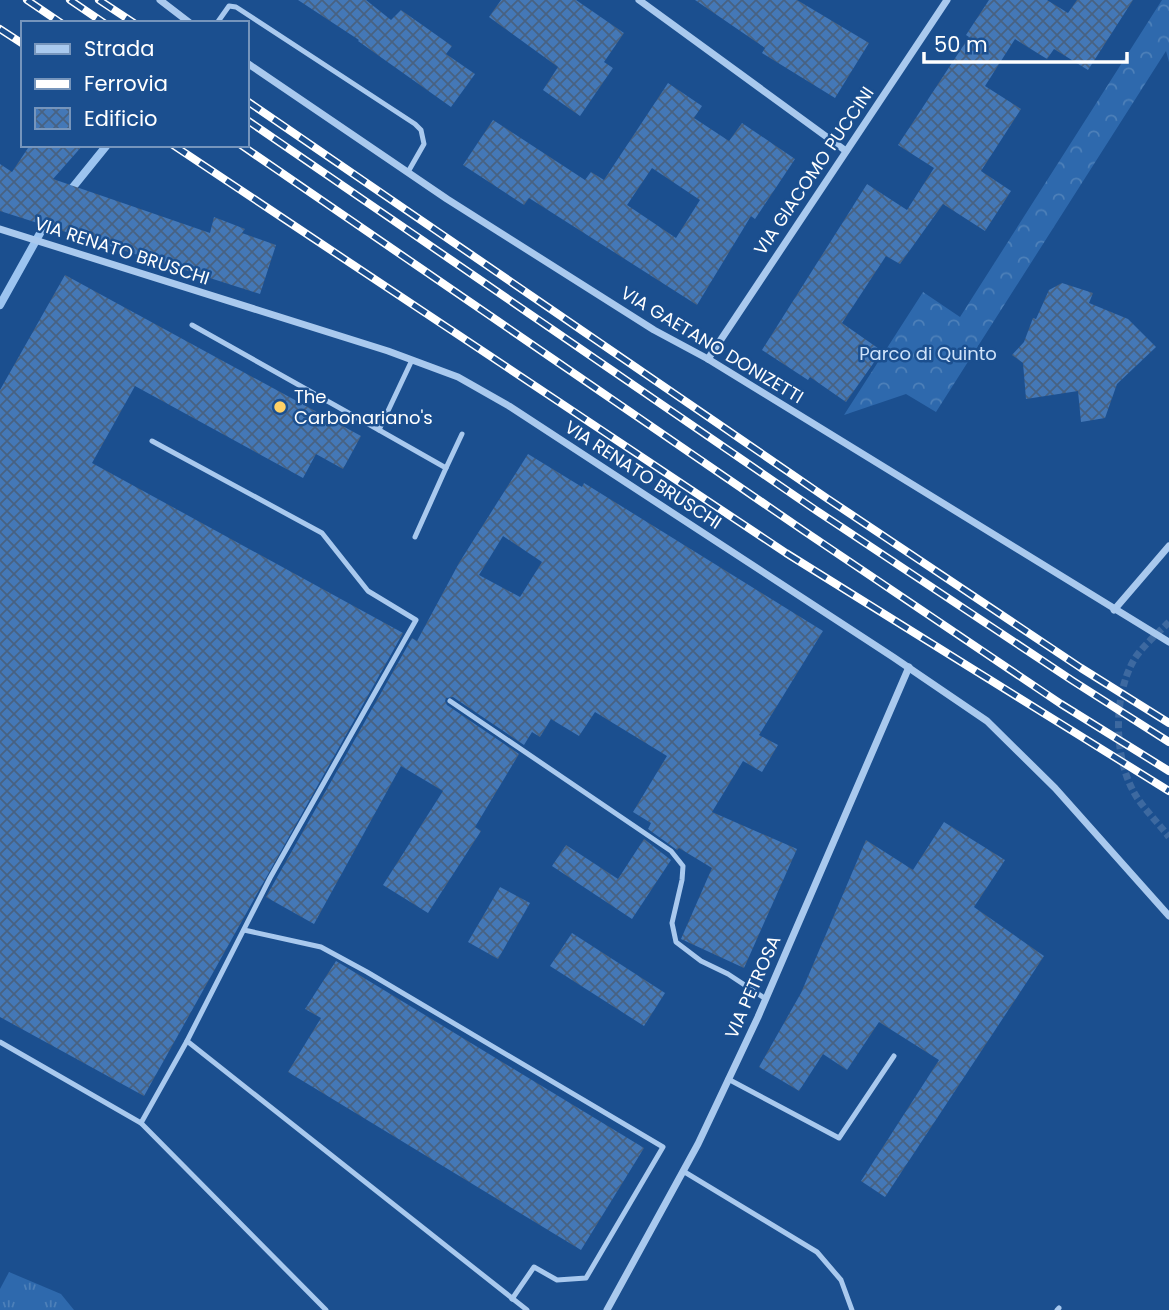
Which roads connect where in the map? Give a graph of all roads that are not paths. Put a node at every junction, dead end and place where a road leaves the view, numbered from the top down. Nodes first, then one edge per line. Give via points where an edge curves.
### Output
1 (160, 0) edge
2 (639, 0) edge
3 (947, 0) edge
4 (187, 21) edge
5 (218, 21) edge
6 (248, 64) edge
7 (846, 151) junction
8 (408, 173) junction
9 (0, 229) edge
10 (192, 325) dead end
11 (708, 359) junction
12 (412, 360) junction
13 (379, 430) junction
14 (462, 434) dead end
15 (152, 440) dead end
16 (446, 468) junction
17 (415, 537) dead end
18 (1169, 546) edge
19 (1114, 610) junction
20 (1169, 642) edge
21 (909, 667) junction
22 (450, 701) dead end
23 (1169, 916) edge
24 (244, 930) junction
25 (766, 999) junction
26 (187, 1041) junction
27 (0, 1042) edge
28 (894, 1056) dead end
29 (728, 1079) junction
30 (141, 1123) junction
31 (682, 1171) junction
32 (512, 1299) junction
33 (326, 1310) edge
34 (527, 1310) edge
35 (607, 1310) edge
36 (852, 1310) edge

1 - 4 street
2 - 7 street
3 - 7 street, VIA GIACOMO PUCCINI
5 - 8 lane via 229,6 236,7 415,124 424,144
6 - 8 street, VIA GAETANO DONIZETTI
7 - 11 street, VIA GIACOMO PUCCINI
8 - 11 street, VIA GAETANO DONIZETTI via 654,330
9 - 12 street, VIA RENATO BRUSCHI
10 - 13 lane
11 - 19 street, VIA GAETANO DONIZETTI
12 - 13 lane
12 - 21 street, VIA RENATO BRUSCHI via 458,377 509,406
13 - 16 lane
14 - 16 lane
15 - 24 lane via 322,533 368,591 416,620
16 - 17 lane
18 - 19 street
19 - 20 street, VIA GAETANO DONIZETTI
21 - 23 street, VIA RENATO BRUSCHI via 987,721 1055,788
21 - 25 street, VIA PETROSA
22 - 25 lane via 671,851 682,866 672,923 676,942
24 - 26 lane
24 - 32 lane via 321,947 663,1147 586,1278 557,1280 534,1267
25 - 29 street, VIA PETROSA
26 - 30 lane
26 - 32 lane
27 - 30 lane
28 - 29 lane via 839,1138
29 - 31 street, VIA PETROSA
30 - 33 lane
31 - 35 street, VIA PETROSA
31 - 36 lane via 817,1252 841,1280
32 - 34 lane

